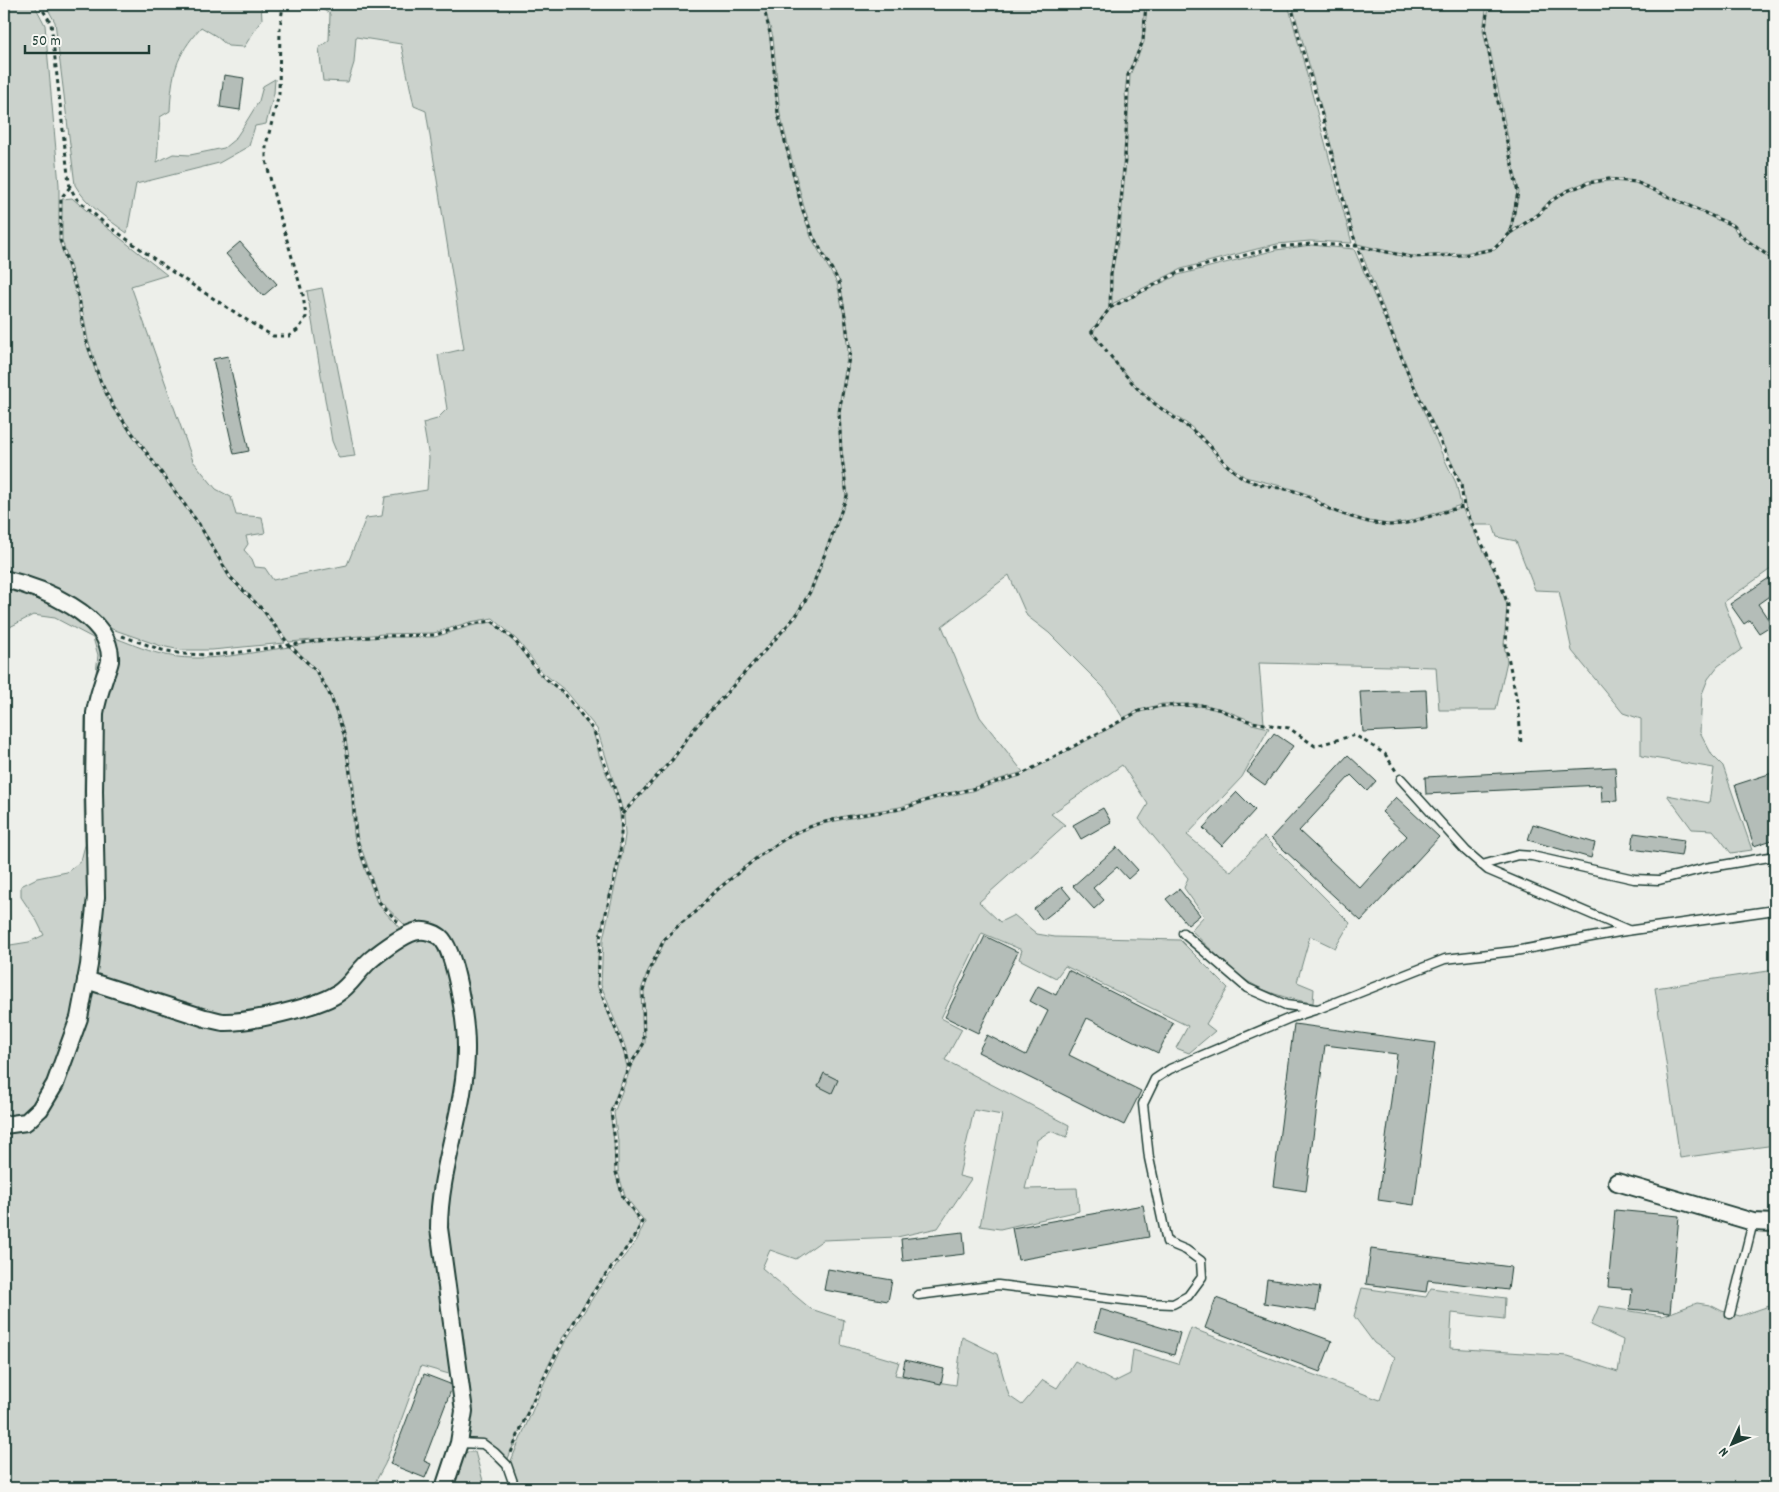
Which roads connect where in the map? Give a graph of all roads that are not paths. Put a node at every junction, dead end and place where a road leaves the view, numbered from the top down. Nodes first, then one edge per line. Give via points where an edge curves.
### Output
1 (4, 579) edge
2 (1402, 779) road end
3 (1775, 856) edge
4 (1482, 865) junction
5 (1775, 910) edge
6 (1630, 931) junction
7 (1183, 932) dead end
8 (86, 980) junction
9 (1318, 1009) junction
10 (4, 1125) edge
11 (1617, 1182) dead end
12 (1754, 1222) junction
13 (1775, 1223) edge
14 (918, 1295) dead end
15 (1730, 1314) dead end
16 (459, 1443) junction
17 (444, 1488) edge
18 (515, 1488) edge

1 - 8 street via 45,592 76,610 106,639 110,662 95,713 96,897
2 - 4 lane
3 - 4 lane via 1659,880 1634,879 1532,856 1518,855
4 - 6 lane
5 - 6 lane
6 - 9 lane via 1515,951 1445,959
7 - 9 lane via 1247,988 1286,1004
8 - 10 street via 79,1018 46,1101 26,1122
8 - 16 street via 222,1022 249,1020 335,996 373,957 409,934 430,932 447,945 459,989 466,1042 465,1085 439,1208 464,1411
9 - 14 lane via 1170,1069 1155,1079 1143,1104 1149,1158 1167,1242 1201,1261 1202,1277 1188,1296 1173,1304 1149,1303 998,1285
11 - 12 street
12 - 13 street
12 - 15 lane
16 - 17 street
16 - 18 lane via 483,1444 495,1453 507,1465

